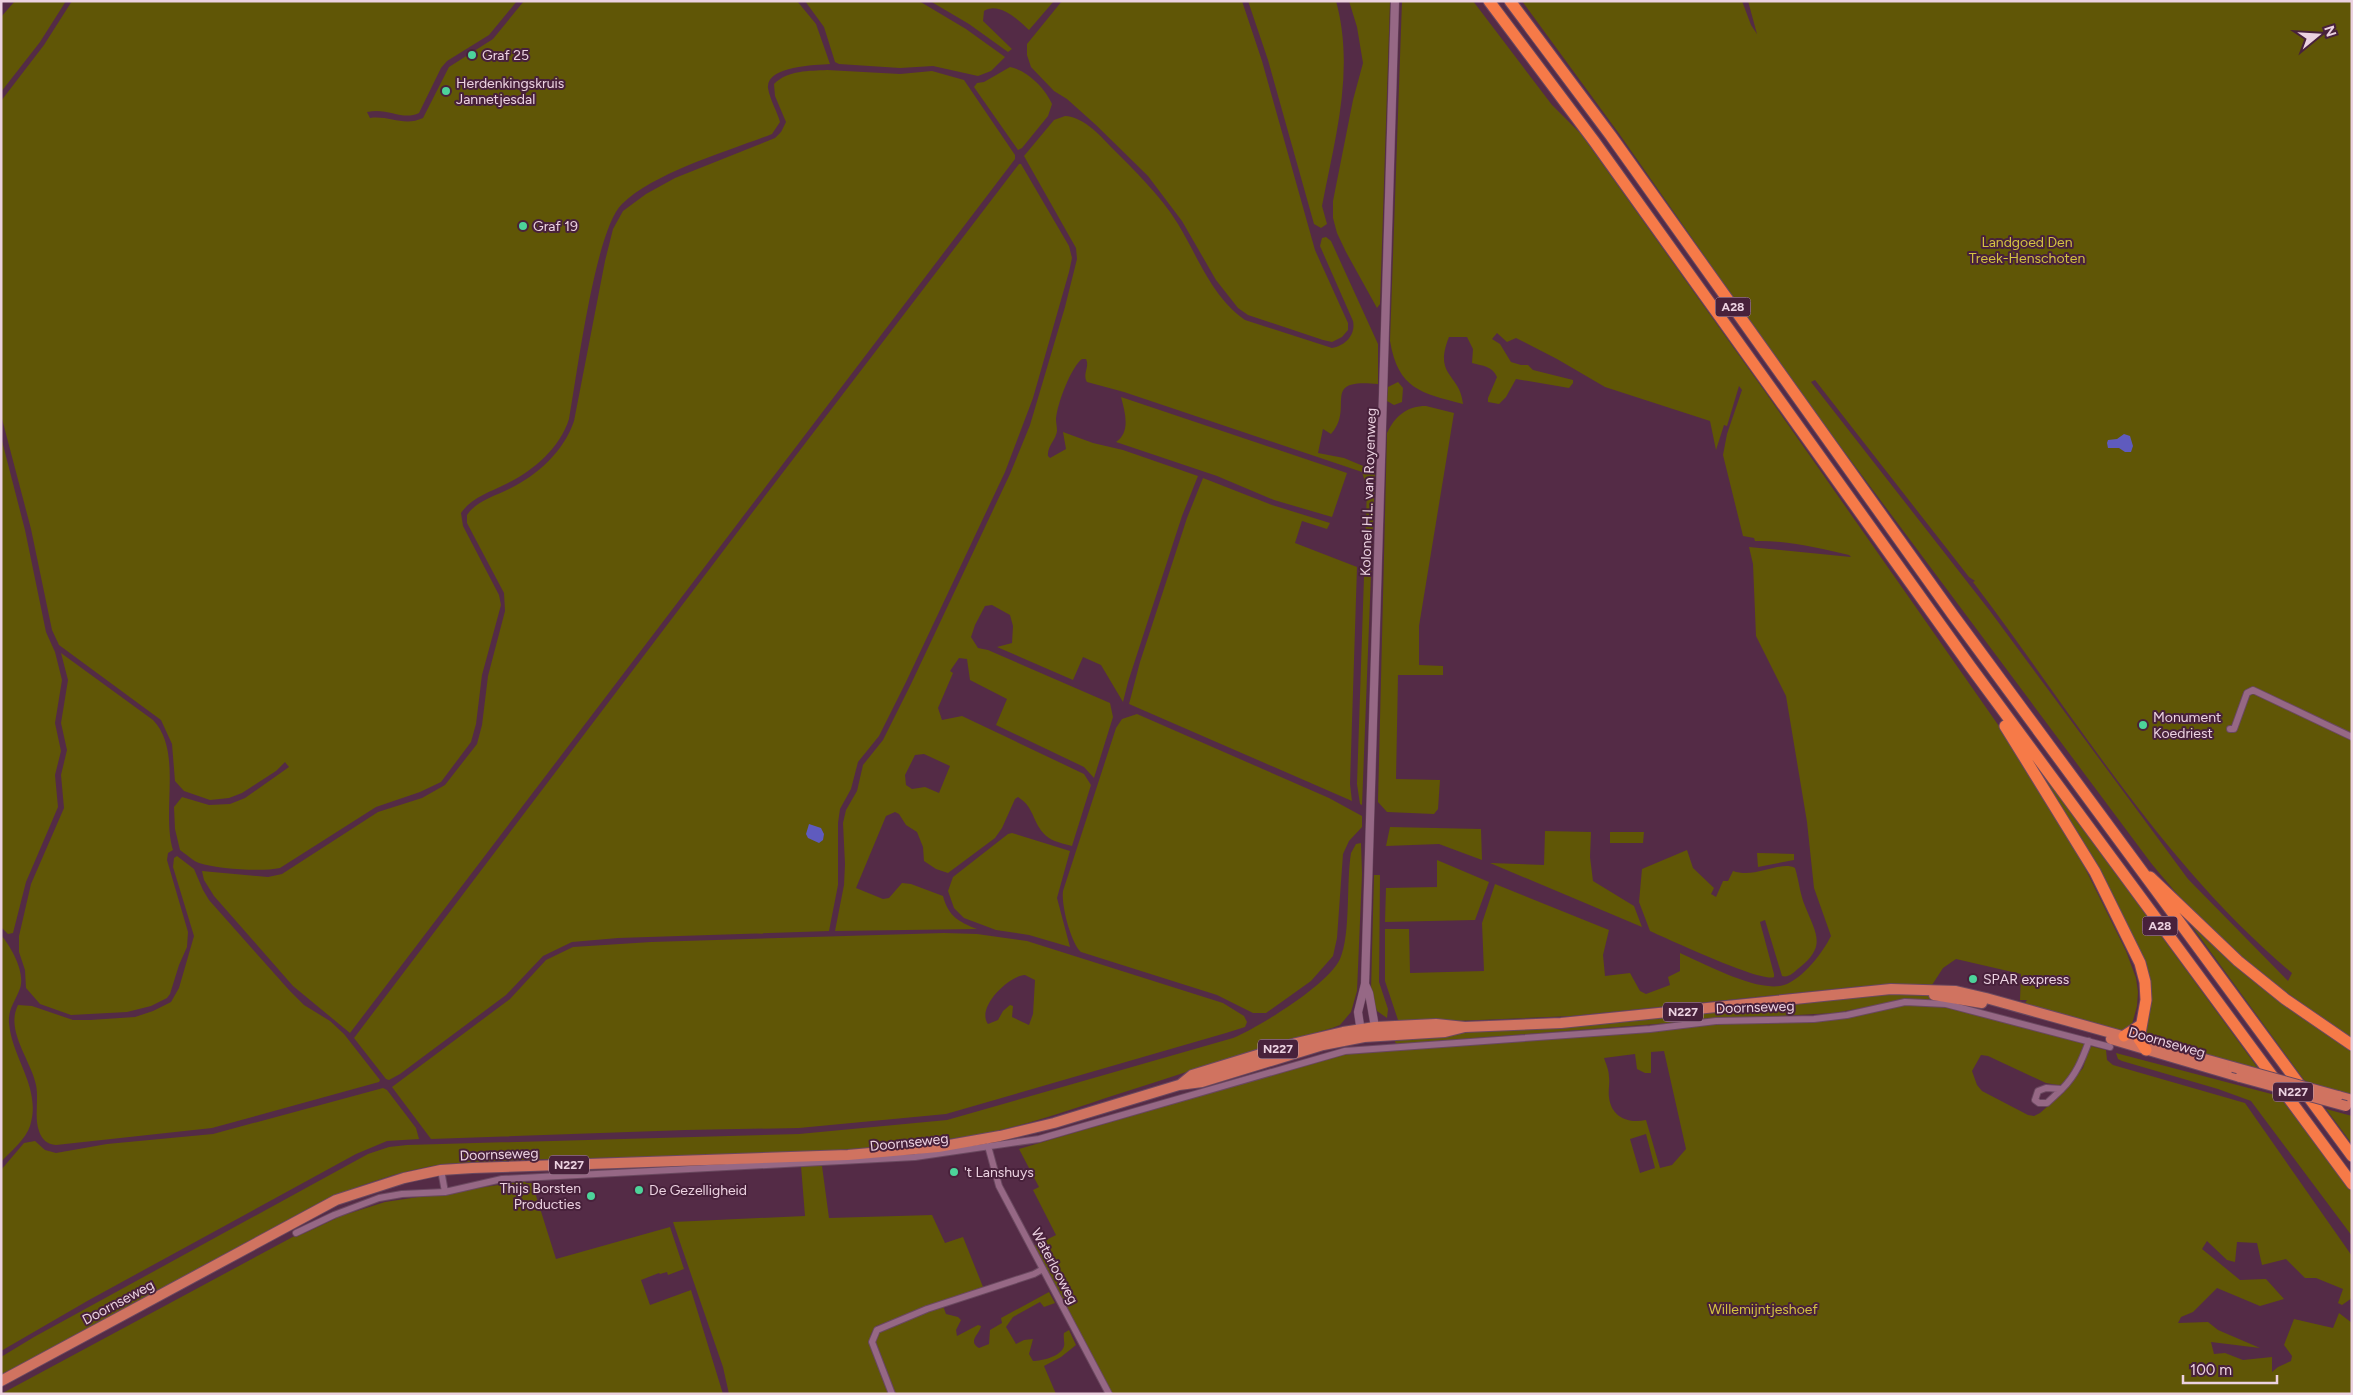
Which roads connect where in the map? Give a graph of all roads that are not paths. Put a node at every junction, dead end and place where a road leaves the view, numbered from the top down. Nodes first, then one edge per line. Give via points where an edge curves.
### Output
1 (1395, 1) edge
2 (1489, 1) edge
3 (1510, 1) edge
4 (1970, 666) junction
5 (2230, 729) dead end
6 (2352, 737) edge
7 (2135, 864) junction
8 (1365, 984) junction
9 (1856, 992) junction
10 (2140, 1025) junction
11 (1465, 1026) junction
12 (1375, 1027) junction
13 (1362, 1033) junction
14 (2124, 1036) junction
15 (2139, 1040) junction
16 (2088, 1042) junction
17 (2352, 1045) edge
18 (2110, 1047) dead end
19 (1365, 1049) junction
20 (2146, 1050) junction
21 (2062, 1089) dead end
22 (2350, 1105) edge
23 (988, 1146) junction
24 (2352, 1156) edge
25 (441, 1170) junction
26 (2352, 1184) edge
27 (446, 1192) junction
28 (296, 1233) dead end
29 (1043, 1269) junction
30 (1, 1381) edge
31 (892, 1394) edge
32 (1109, 1394) edge

1 - 8 street, Kolonel H.L. van Royenweg
2 - 4 highway, A28 via 1594,141
3 - 7 highway, A28
4 - 10 highway, A28 via 2024,759 2072,832 2129,938 2146,982
4 - 26 highway, A28
5 - 6 street via 2234,729 2246,693 2253,690
7 - 17 highway, A28 via 2238,961 2285,999
7 - 24 highway, A28
8 - 12 street, Kolonel H.L. van Royenweg
8 - 13 street, Kolonel H.L. van Royenweg via 1358,1012
9 - 11 main road, Doornseweg / N227 via 1642,1016
9 - 14 main road, Doornseweg / N227 via 1928,988 1956,991
9 - 20 main road, Doornseweg / N227 via 1925,993 1984,1004
10 - 14 highway
10 - 15 highway, A28
11 - 12 main road, Doornseweg / N227
11 - 13 main road, Doornseweg / N227 via 1445,1032
12 - 13 main road, Doornseweg / N227
13 - 19 street
13 - 25 main road, Doornseweg / N227 via 1054,1123 938,1147 848,1155
14 - 15 main road, Doornseweg / N227
15 - 20 highway
15 - 22 main road, Doornseweg / N227, bridge via 2338,1096
16 - 18 street, Doornseweg
16 - 19 street, Doornseweg via 1982,1012 1927,1002 1905,1002 1814,1019 1716,1021
16 - 21 street via 2077,1071
19 - 23 street, Doornseweg via 1323,1057 1057,1134
20 - 22 main road, Doornseweg / N227, bridge
23 - 27 street, Doornseweg via 915,1157 502,1179
23 - 29 street, Waterlooweg via 996,1180
25 - 27 street, Doornseweg
25 - 30 main road, Doornseweg / N227 via 336,1200
27 - 28 street, Doornseweg via 379,1198
29 - 31 street via 877,1330 872,1342
29 - 32 street, Waterlooweg

